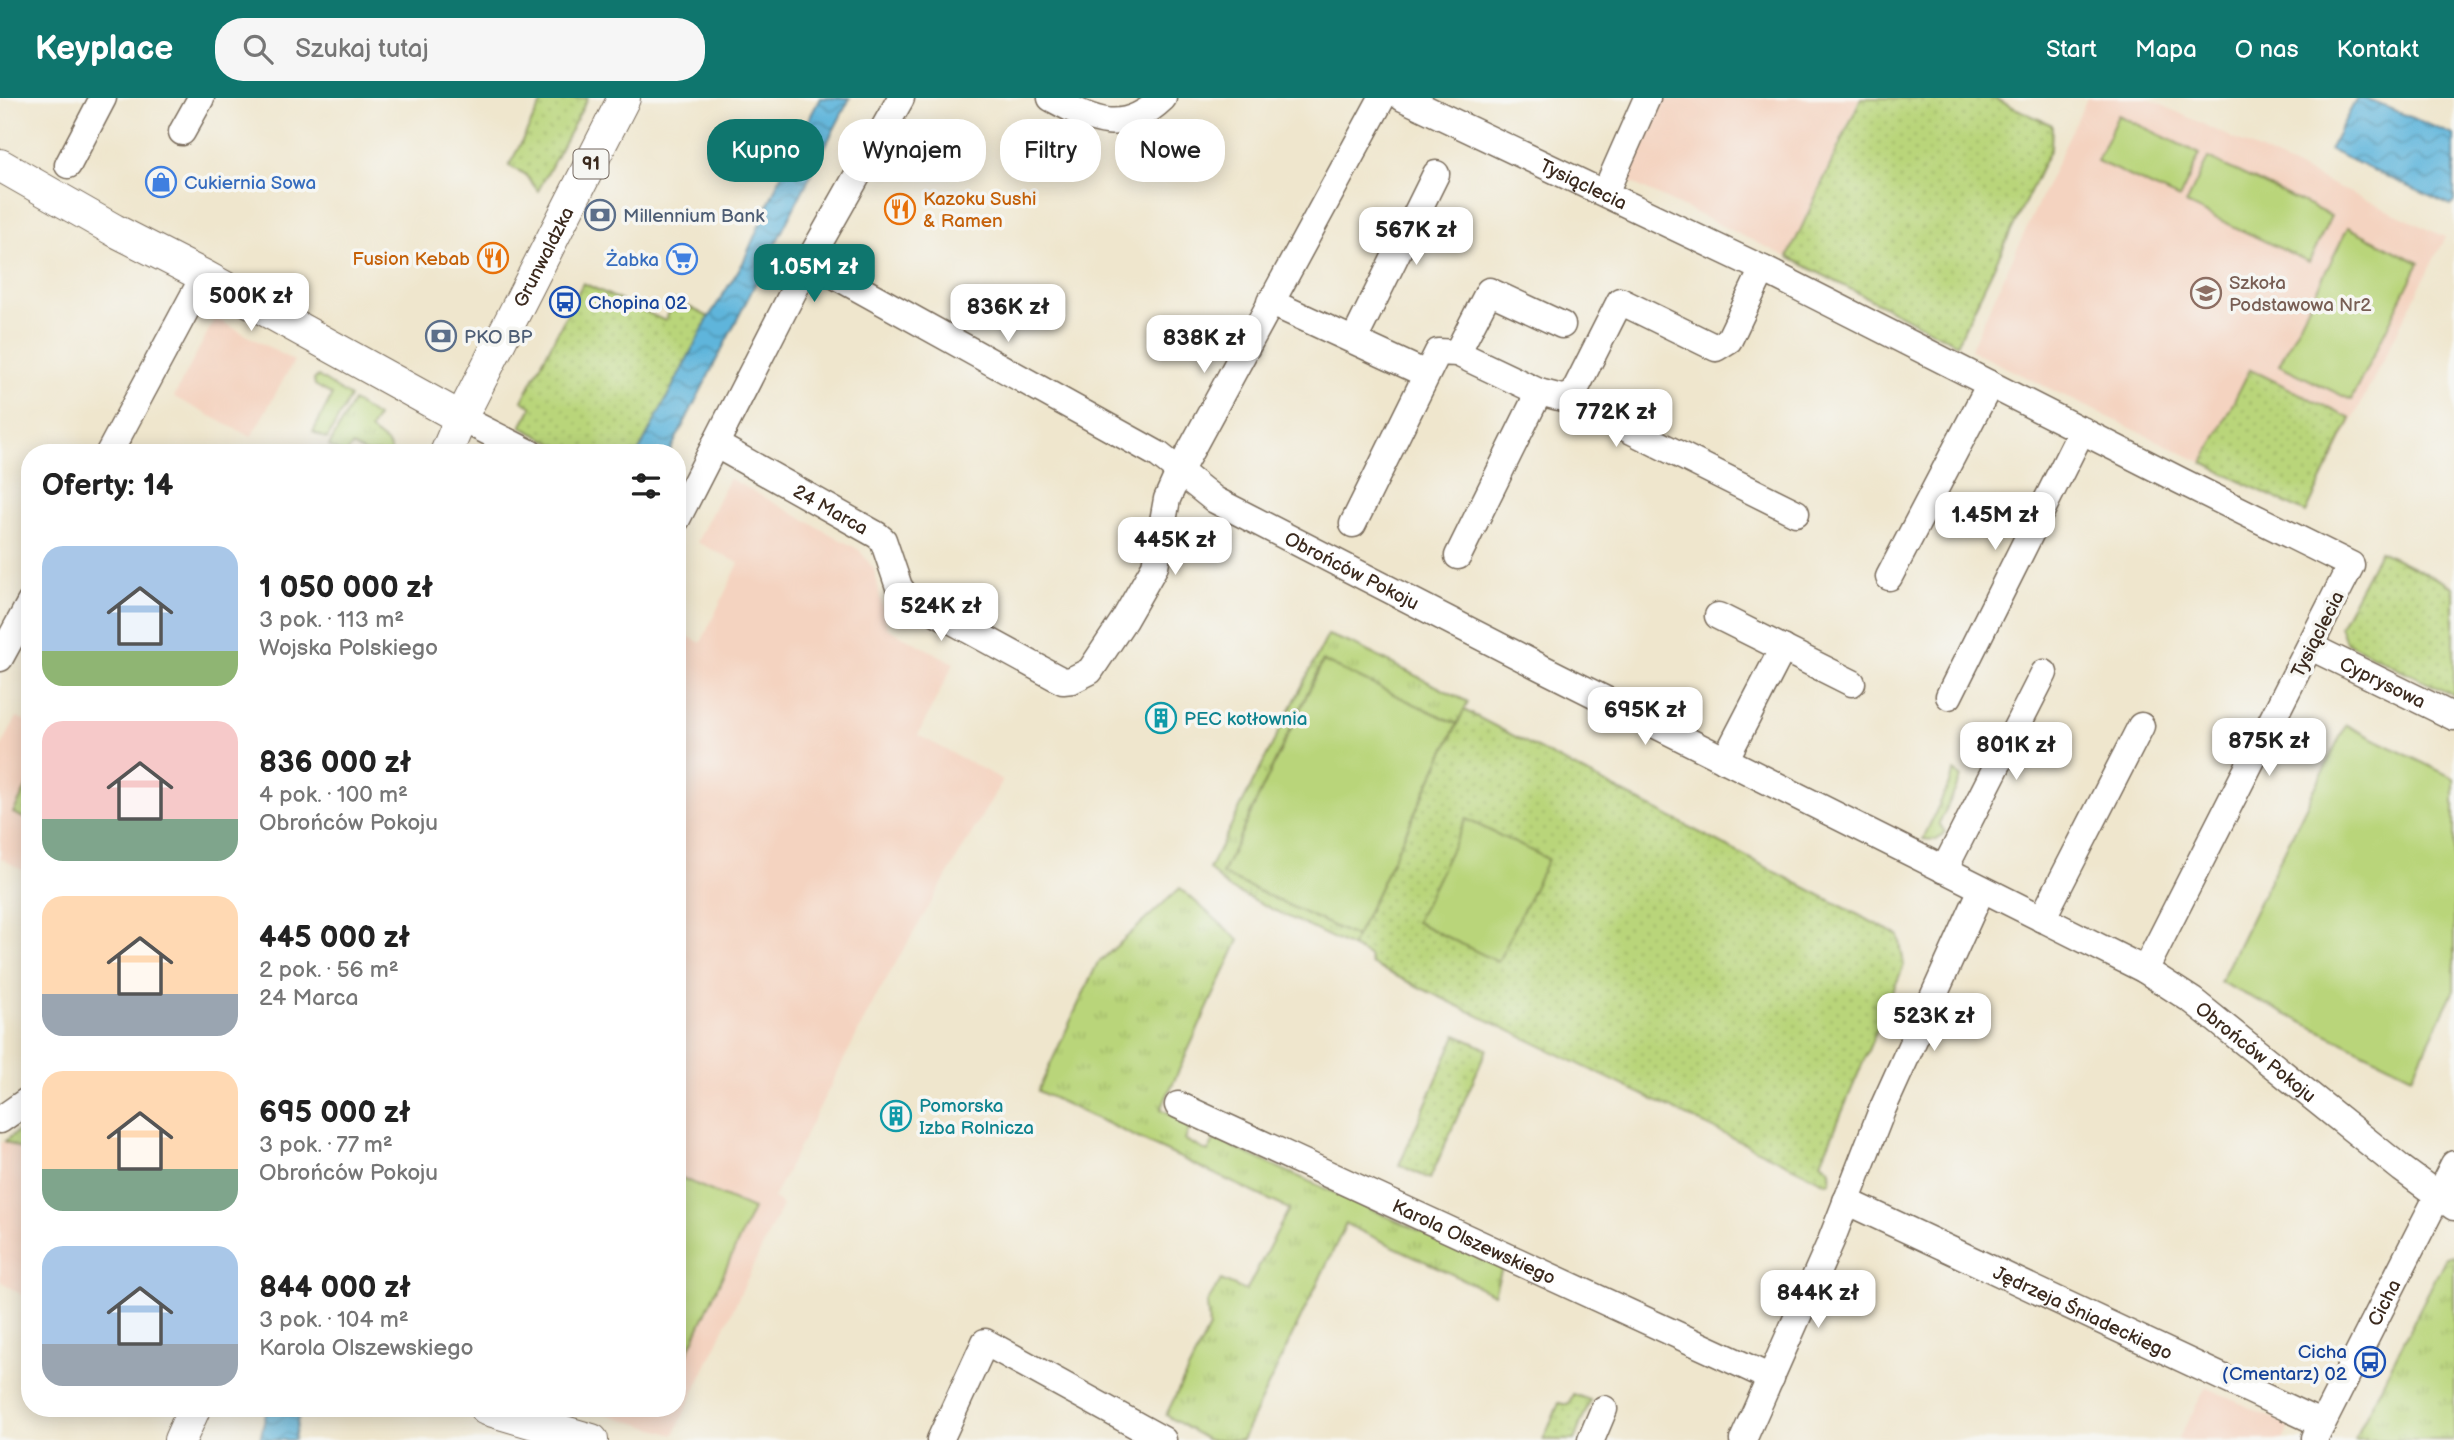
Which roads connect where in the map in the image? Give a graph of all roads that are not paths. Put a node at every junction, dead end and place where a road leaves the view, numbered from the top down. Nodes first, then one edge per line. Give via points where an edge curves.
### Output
1 (103, 98) edge
2 (201, 98) edge
3 (624, 98) edge
4 (901, 98) edge
5 (1051, 98) edge
6 (1163, 98) edge
7 (1382, 98) edge
8 (1403, 98) edge
9 (1647, 98) edge
10 (1431, 104) edge
11 (182, 132) dead end
12 (0, 165) edge
13 (68, 165) dead end
14 (1436, 174) dead end
15 (1605, 193) junction
16 (809, 261) junction
17 (1763, 269) junction
18 (204, 276) junction
19 (1270, 302) junction
20 (1562, 325) dead end
21 (1354, 340) junction
22 (1457, 354) junction
23 (1426, 374) junction
24 (1990, 384) junction
25 (1539, 392) junction
26 (1570, 400) junction
27 (460, 418) junction
28 (2082, 430) junction
29 (114, 444) edge
30 (450, 444) edge
31 (512, 444) edge
32 (715, 444) junction
33 (1180, 470) junction
34 (686, 501) edge
35 (1796, 513) dead end
36 (1353, 524) dead end
37 (1458, 556) dead end
38 (1889, 577) dead end
39 (1718, 615) dead end
40 (21, 620) edge
41 (2311, 647) junction
42 (1783, 648) junction
43 (0, 658) edge
44 (2045, 673) dead end
45 (1852, 683) dead end
46 (1949, 696) dead end
47 (2454, 718) edge
48 (2141, 726) dead end
49 (1725, 760) junction
50 (1944, 870) junction
51 (1982, 889) junction
52 (2042, 919) junction
53 (2145, 971) junction
54 (1178, 1105) dead end
55 (2454, 1164) edge
56 (1846, 1201) junction
57 (2445, 1201) edge
58 (1770, 1378) junction
59 (1604, 1409) dead end
60 (190, 1417) edge
61 (513, 1417) edge
62 (2318, 1432) edge
63 (180, 1440) edge
64 (592, 1440) edge
65 (940, 1440) edge
66 (1164, 1440) edge
67 (1591, 1440) edge
68 (1743, 1440) edge

1 - 13 street
2 - 11 street
3 - 27 main road, Grunwaldzka / 91
4 - 16 street
5 - 6 street via 1087,117 1119,123 1135,118
7 - 19 street, 24 Marca
8 - 10 street, Tysiąclecia
9 - 15 street
10 - 15 street, Tysiąclecia
12 - 18 main road
14 - 21 street
15 - 17 street, Tysiąclecia
16 - 32 street
16 - 33 street, Obrońców Pokoju
17 - 24 street, Tysiąclecia
17 - 26 street via 1729,340 1716,348 1619,300
18 - 27 main road
18 - 29 street
19 - 21 street
19 - 33 street, 24 Marca
20 - 22 street via 1489,290
21 - 23 street
22 - 23 street via 1438,352
22 - 25 street
23 - 36 street
24 - 28 street, Tysiąclecia
24 - 38 street
25 - 26 street
25 - 37 street
26 - 35 street
27 - 30 main road, Grunwaldzka / 91
27 - 31 street
28 - 41 street, Tysiąclecia via 2351,565
28 - 46 street
32 - 33 street, 24 Marca via 883,540 905,594 1063,681 1090,671 1155,566 1167,499
32 - 34 street
33 - 49 street, Obrońców Pokoju via 1215,500
39 - 42 street
40 - 43 street
41 - 47 street, Cyprysowa
41 - 53 street, Tysiąclecia
42 - 45 street
42 - 49 street
44 - 50 street
48 - 52 street
49 - 50 street, Obrońców Pokoju
50 - 51 street, Obrońców Pokoju
51 - 52 street, Obrońców Pokoju
51 - 56 street
52 - 53 street, Obrońców Pokoju
53 - 57 street, Obrońców Pokoju via 2193,1001
54 - 58 street, Karola Olszewskiego
55 - 57 street, Cicha
56 - 58 street
56 - 62 street, Jędrzeja Śniadeckiego
57 - 62 street, Cicha
58 - 68 street
59 - 67 street
60 - 63 main road
61 - 64 main road
65 - 66 street via 985,1342

